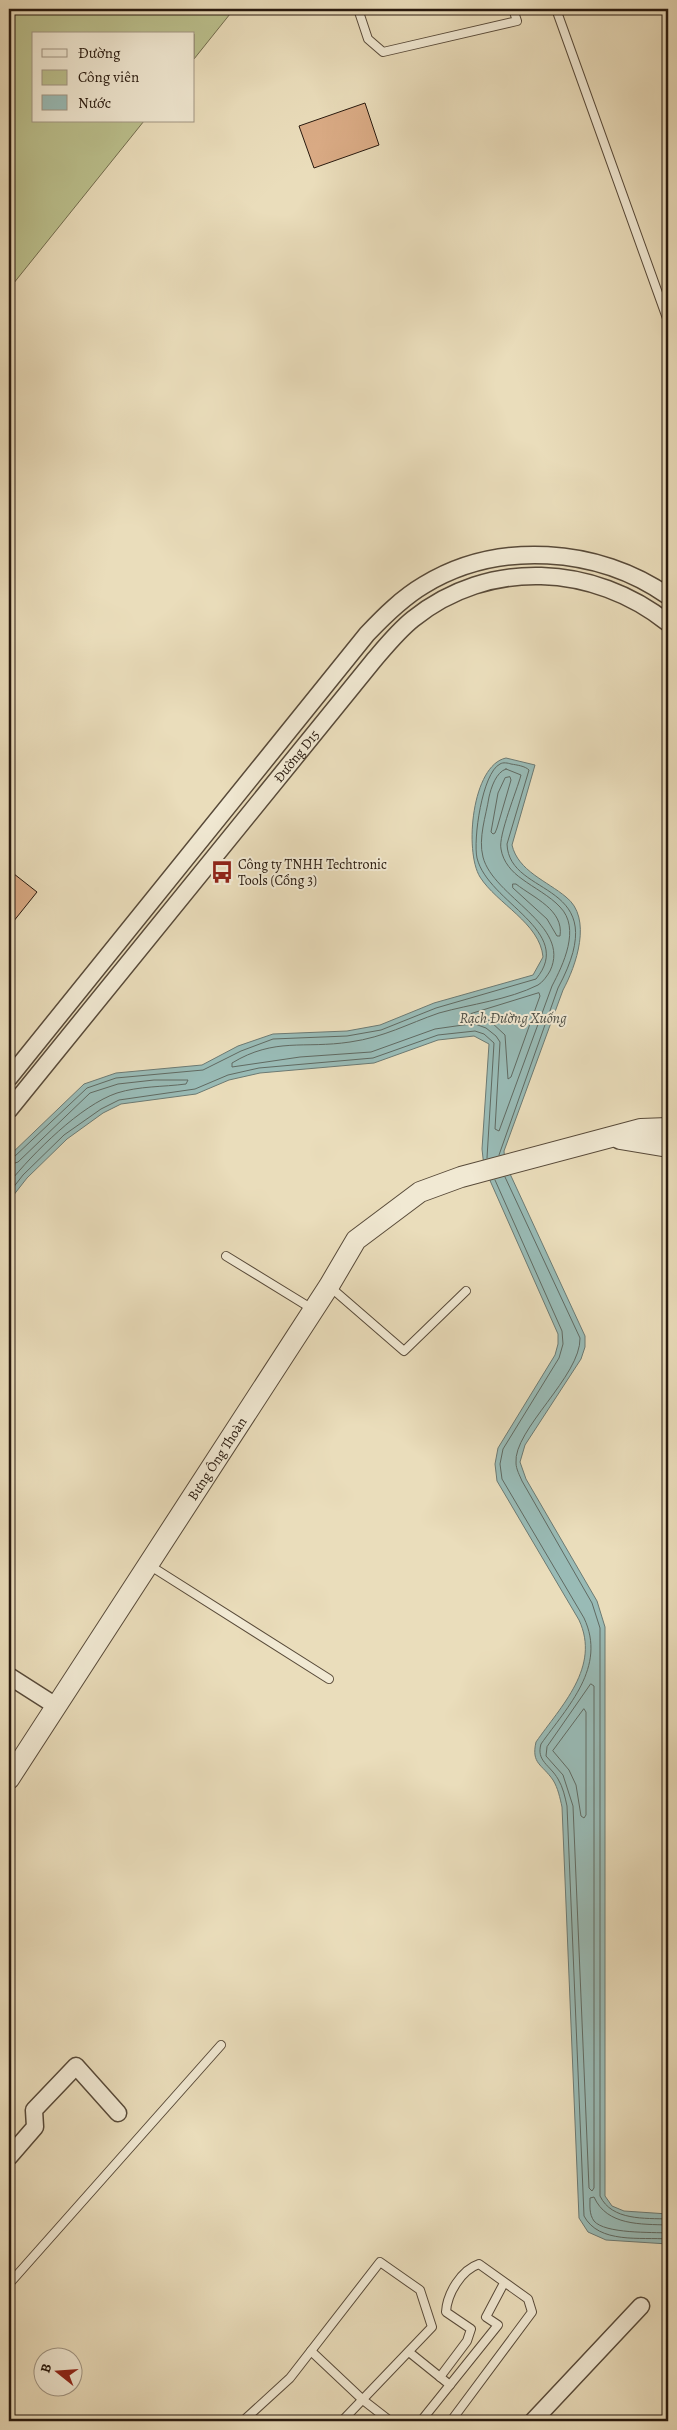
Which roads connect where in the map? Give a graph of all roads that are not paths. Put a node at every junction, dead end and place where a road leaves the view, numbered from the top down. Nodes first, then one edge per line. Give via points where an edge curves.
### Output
1 (358, 9) edge
2 (513, 9) edge
3 (556, 9) edge
4 (668, 321) edge
5 (668, 596) edge
6 (668, 623) edge
7 (237, 798) junction
8 (253, 812) junction
9 (9, 1078) edge
10 (9, 1110) edge
11 (668, 1128) edge
12 (610, 1138) junction
13 (668, 1147) edge
14 (226, 1256) dead end
15 (329, 1286) junction
16 (466, 1291) dead end
17 (314, 1310) junction
18 (148, 1565) junction
19 (9, 1676) edge
20 (329, 1679) dead end
21 (56, 1706) junction
22 (9, 1777) edge
23 (221, 2045) dead end
24 (118, 2113) dead end
25 (9, 2157) edge
26 (504, 2283) junction
27 (9, 2284) edge
28 (641, 2306) dead end
29 (311, 2351) junction
30 (409, 2352) junction
31 (440, 2377) junction
32 (450, 2385) junction
33 (363, 2400) junction
34 (243, 2421) edge
35 (342, 2421) edge
36 (390, 2421) edge
37 (421, 2421) edge
38 (451, 2421) edge
39 (533, 2421) edge

1 - 2 lane via 368,39 383,52 517,21
3 - 4 lane
5 - 7 street, Đường D15 via 631,574 588,560 562,556 492,559 445,574 404,599 373,628
6 - 8 street, Đường D15 via 621,594 576,579 537,575 505,578 458,593 427,609 392,639
7 - 8 street
7 - 9 street, Đường D15
8 - 10 street, Đường D15
11 - 12 street via 641,1129
12 - 13 street
12 - 15 street, Bưng Ông Thoàn via 563,1148 420,1192 356,1240
14 - 17 lane
15 - 16 lane via 404,1351
15 - 17 street, Bưng Ông Thoàn
17 - 18 street, Bưng Ông Thoàn
18 - 20 lane
18 - 21 street, Bưng Ông Thoàn
19 - 21 street
21 - 22 street, Bưng Ông Thoàn
23 - 27 lane
24 - 25 street via 76,2066 34,2110 35,2127
26 - 31 lane via 479,2264 470,2267 447,2298 446,2312 472,2329
26 - 32 lane via 486,2316 498,2325
26 - 38 lane via 528,2299 532,2312
28 - 39 street
29 - 30 lane via 380,2262 420,2290 432,2327
29 - 33 lane
29 - 34 lane via 290,2378
30 - 31 lane
30 - 33 lane
31 - 32 lane
32 - 37 lane
33 - 35 lane
33 - 36 lane

